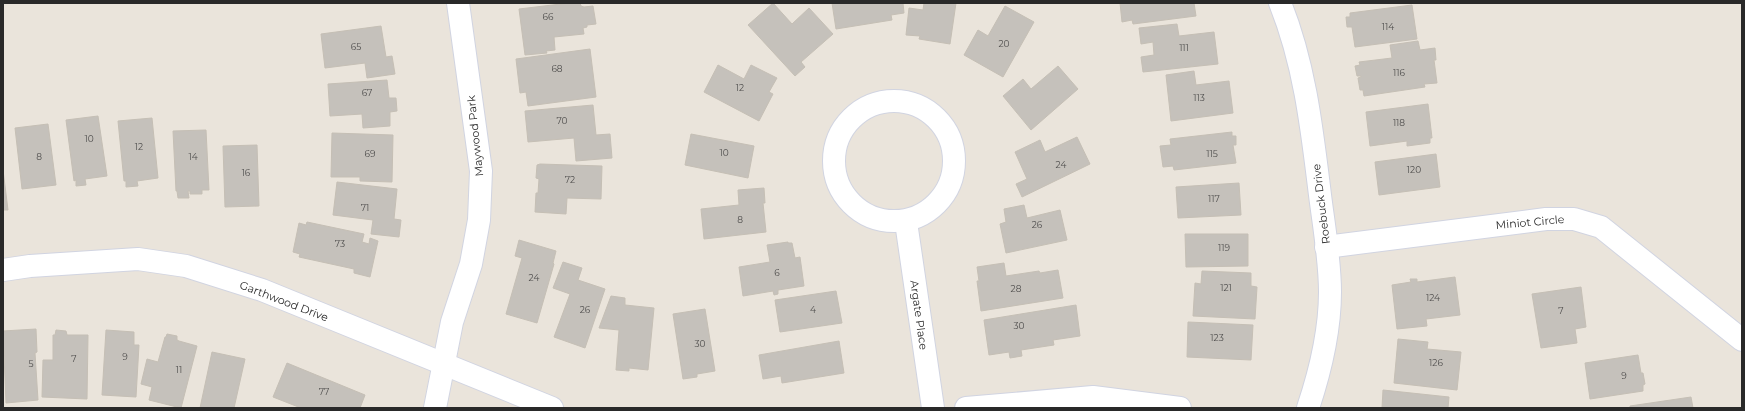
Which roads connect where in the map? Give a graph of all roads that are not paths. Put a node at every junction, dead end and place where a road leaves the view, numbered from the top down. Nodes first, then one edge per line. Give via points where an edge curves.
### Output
1 (458, 3) edge
2 (1280, 3) edge
3 (906, 222) junction
4 (1326, 248) junction
5 (3, 270) edge
6 (1742, 340) edge
7 (443, 364) junction
8 (435, 408) edge
9 (552, 408) edge
10 (933, 408) edge
11 (966, 408) edge
12 (1180, 408) edge
13 (1308, 408) edge

1 - 7 street, Maywood Park via 481,171 479,213 471,264 452,322
2 - 4 street, Roebuck Drive via 1292,32 1304,80
3 - 3 street via 925,213 941,200 951,182 954,162 951,142 942,124 926,110 908,102 887,101 868,106 852,117 840,133 834,151 834,171 840,189 852,205 868,216 887,222
3 - 10 street, Argate Place
4 - 6 street, Miniot Circle via 1546,219 1574,219 1600,227
4 - 13 street, Roebuck Drive via 1330,292 1325,337 1318,378
5 - 7 street, Garthwood Drive via 138,259 186,266 262,290
7 - 8 street, Maywood Park
7 - 9 street, Garthwood Drive
11 - 12 street via 1093,397

